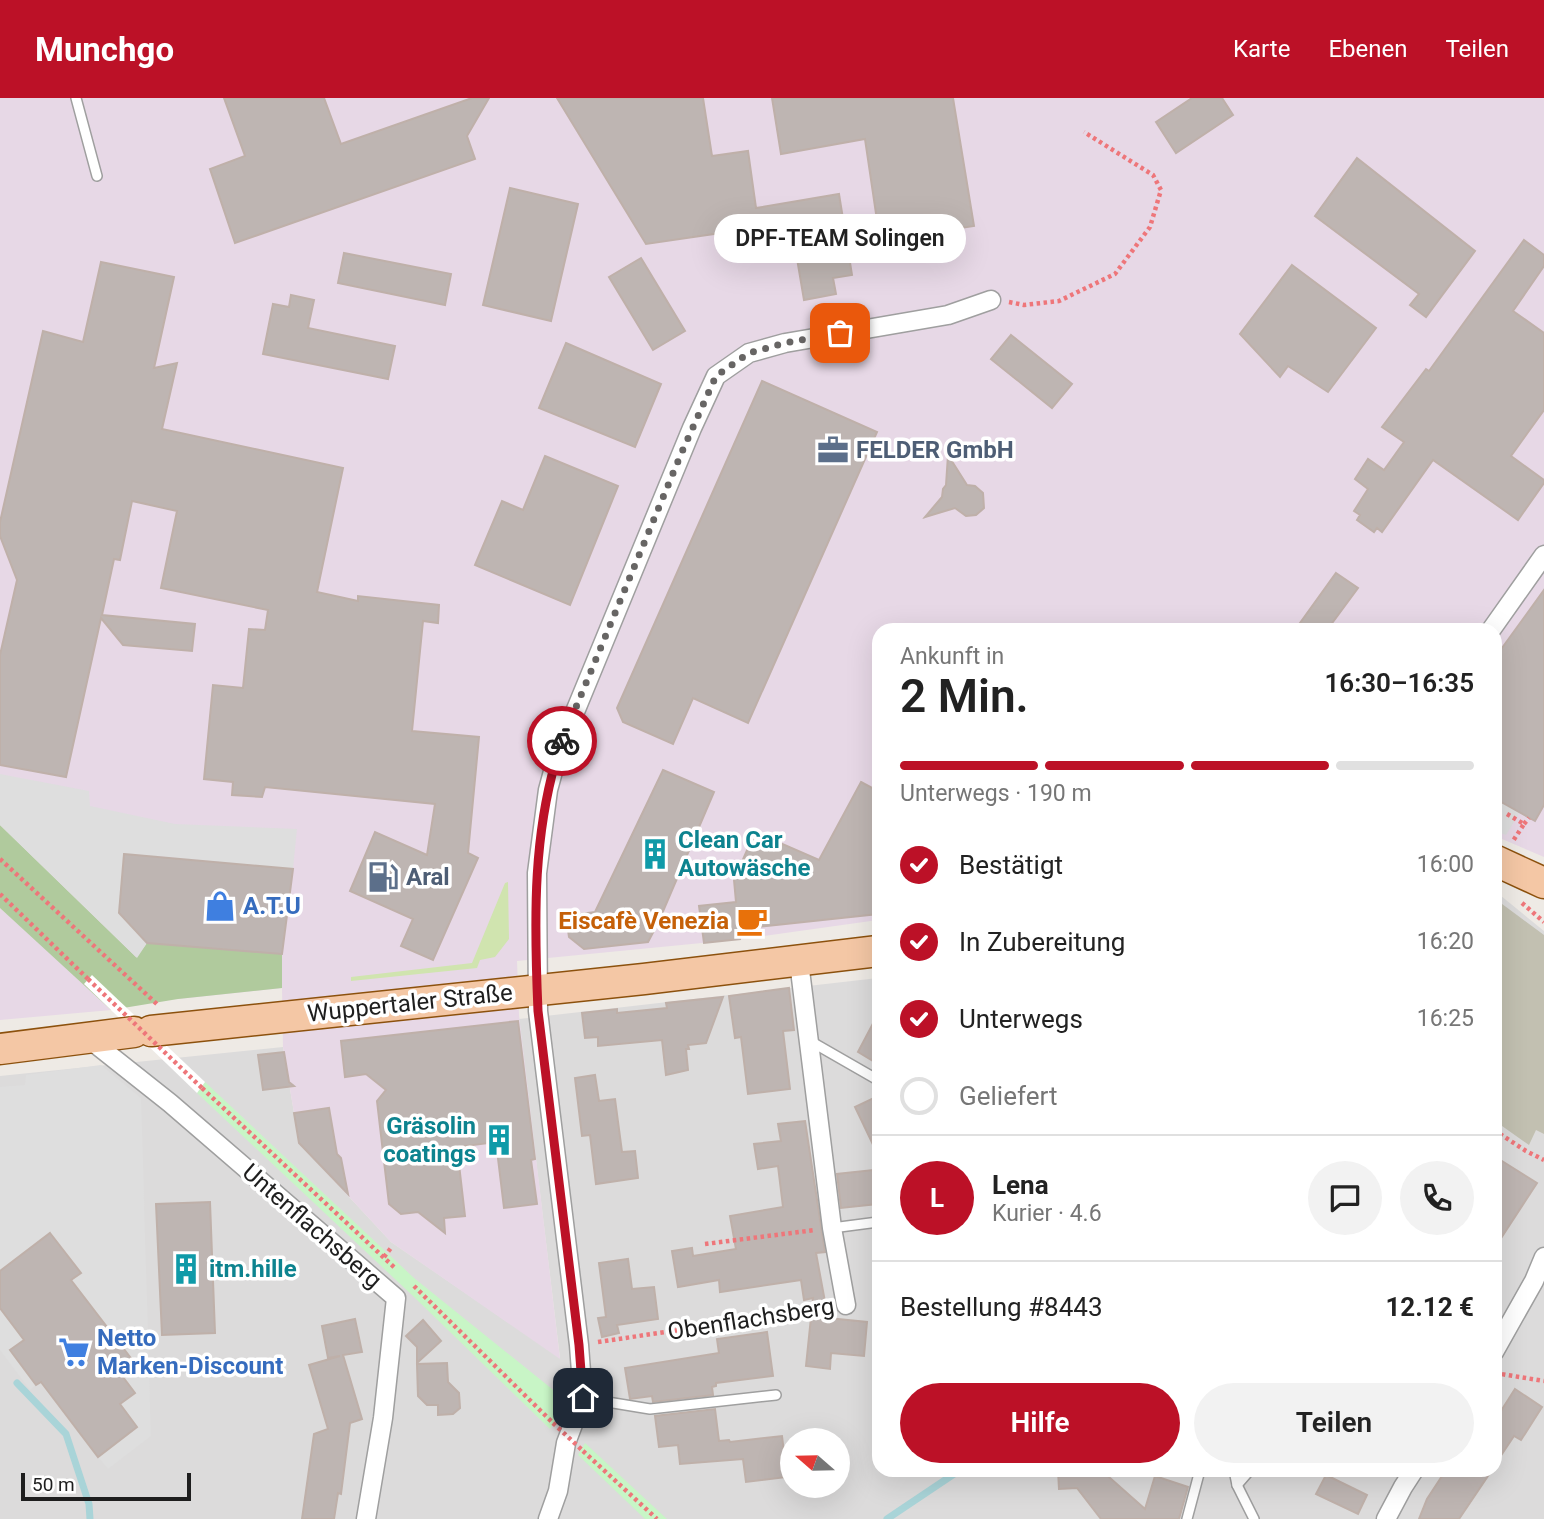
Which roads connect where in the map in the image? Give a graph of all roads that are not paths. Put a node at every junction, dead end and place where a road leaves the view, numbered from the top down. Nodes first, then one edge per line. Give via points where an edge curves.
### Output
1 (76, 98) edge
2 (97, 176) dead end
3 (991, 300) road end
4 (1544, 555) edge
5 (1496, 623) edge
6 (1502, 853) edge
7 (1544, 883) edge
8 (872, 952) edge
9 (799, 961) junction
10 (537, 988) junction
11 (88, 1038) junction
12 (810, 1041) junction
13 (0, 1049) edge
14 (872, 1077) edge
15 (872, 1223) edge
16 (832, 1228) junction
17 (1544, 1257) edge
18 (845, 1305) road end
19 (1502, 1338) edge
20 (776, 1395) dead end
21 (583, 1398) junction
22 (1198, 1477) edge
23 (1235, 1477) edge
24 (1244, 1477) edge
25 (1410, 1477) edge
26 (1237, 1485) junction
27 (366, 1519) edge
28 (548, 1519) edge
29 (1186, 1519) edge
30 (1254, 1519) edge
31 (1387, 1519) edge

1 - 2 lane
3 - 10 street via 948,314 785,343 749,353 716,376 558,753 537,873
4 - 5 street
6 - 7 main road
8 - 9 main road, Wuppertaler Straße
9 - 10 main road, Wuppertaler Straße
9 - 12 street, Obenflachsberg
10 - 11 main road, Wuppertaler Straße via 149,1024
10 - 21 street
11 - 13 main road, Wuppertaler Straße
11 - 27 street, Untenflachsberg via 396,1298
12 - 14 lane
12 - 16 street, Obenflachsberg
15 - 16 lane
16 - 18 street, Obenflachsberg
17 - 19 street
20 - 21 lane via 650,1409
21 - 28 street via 566,1443
22 - 29 lane
23 - 26 lane
24 - 26 lane
25 - 31 street
26 - 30 lane

